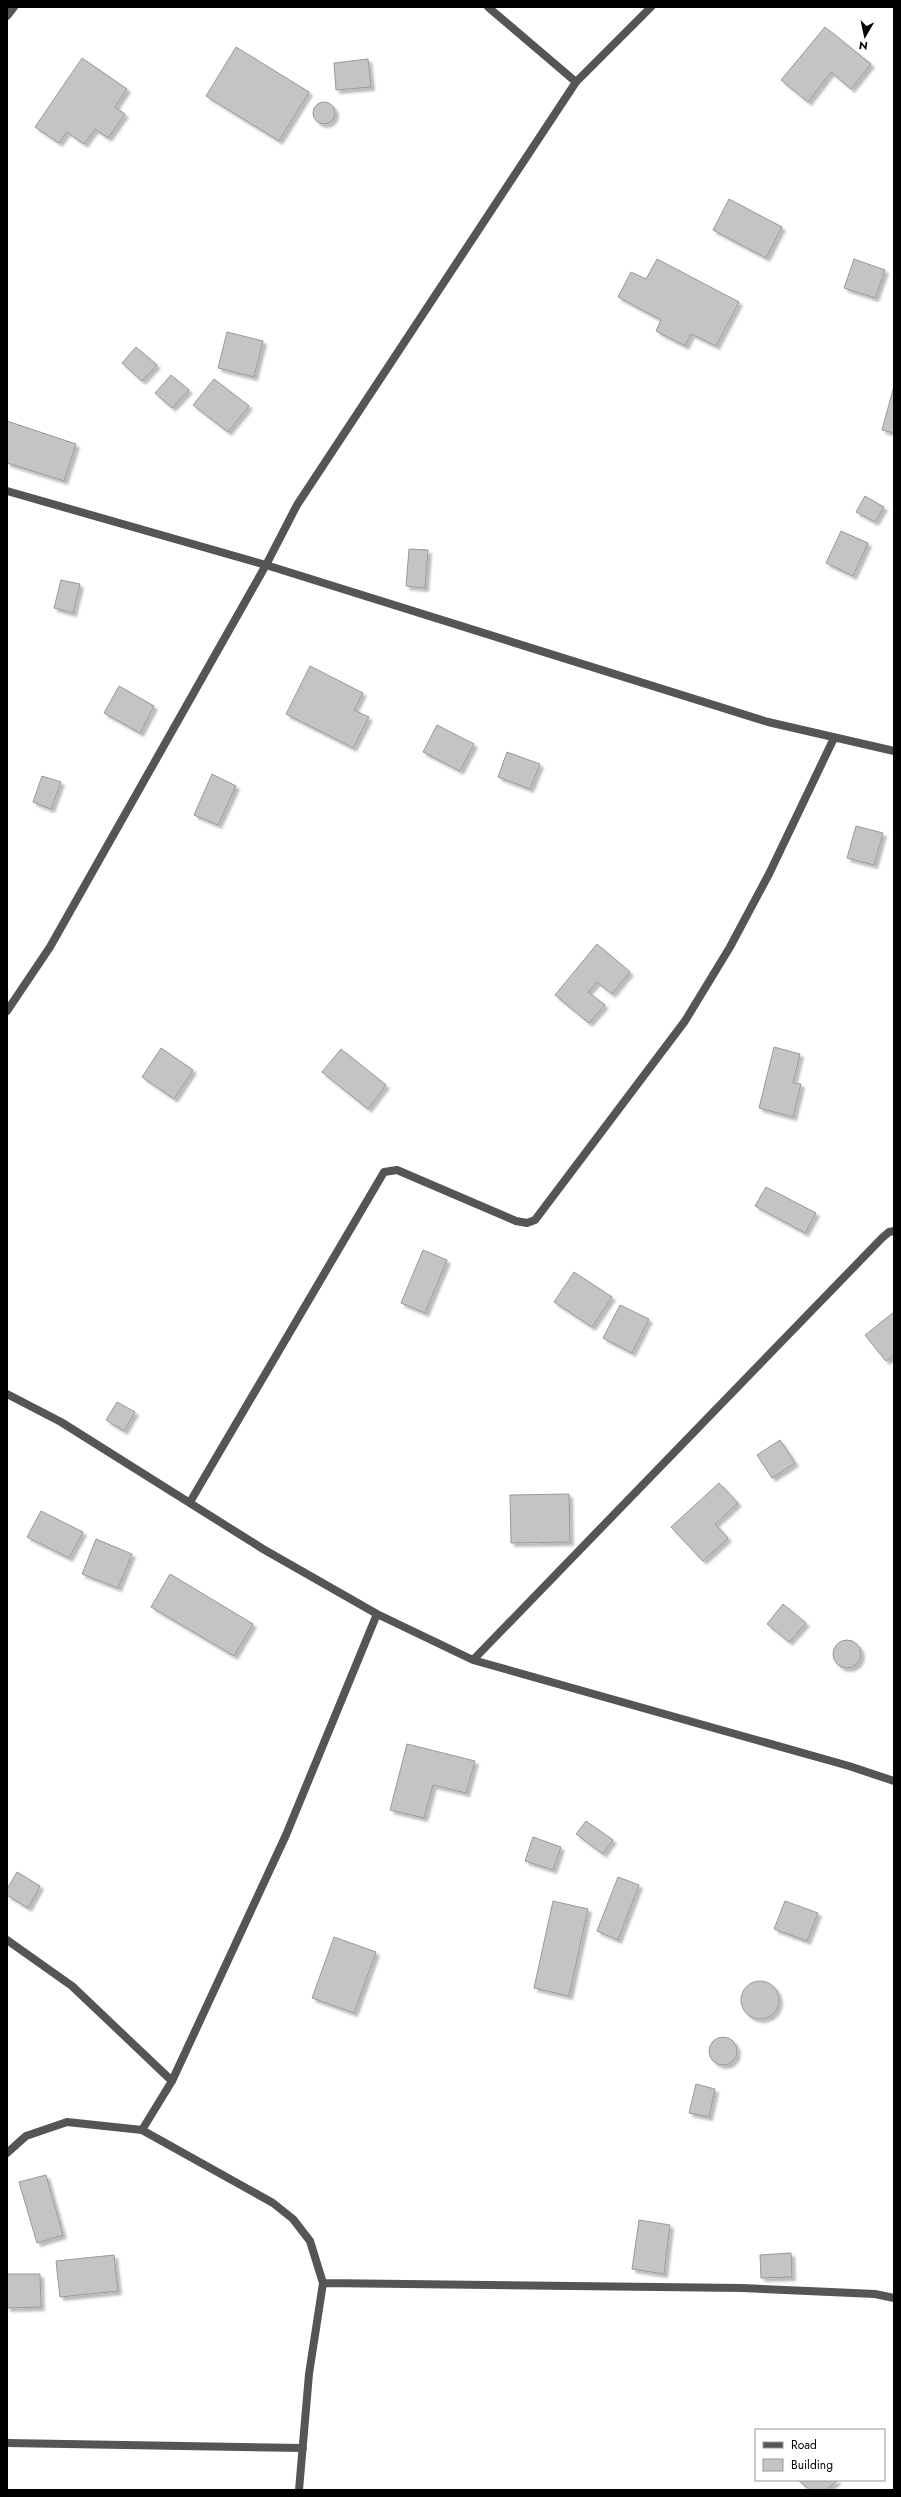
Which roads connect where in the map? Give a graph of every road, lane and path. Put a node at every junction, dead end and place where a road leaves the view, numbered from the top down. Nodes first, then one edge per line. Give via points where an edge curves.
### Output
1 (14, 7) edge
2 (488, 7) edge
3 (651, 7) edge
4 (7, 16) edge
5 (576, 82) junction
6 (7, 491) edge
7 (266, 566) junction
8 (834, 738) junction
9 (894, 752) edge
10 (7, 1010) edge
11 (894, 1231) edge
12 (7, 1394) edge
13 (190, 1502) junction
14 (377, 1614) junction
15 (473, 1660) junction
16 (894, 1781) edge
17 (7, 1940) edge
18 (172, 2081) junction
19 (142, 2130) junction
20 (7, 2153) edge
21 (323, 2283) junction
22 (894, 2298) edge
23 (7, 2443) edge
24 (303, 2448) junction
25 (299, 2490) edge

1 - 4 street
2 - 5 street
3 - 5 street
5 - 7 street via 297,505
6 - 7 street
7 - 8 street via 768,722
7 - 10 street via 50,947
8 - 9 street
8 - 13 street via 769,874 730,947 685,1021 535,1220 527,1223 516,1221 397,1170 384,1172
11 - 15 street via 882,1238
12 - 13 street via 61,1422
13 - 14 street via 263,1549
14 - 15 street
14 - 18 street via 286,1835
15 - 16 street
17 - 18 street via 72,1986
18 - 19 street
19 - 20 street via 67,2122 26,2136
19 - 21 street via 273,2203 293,2219 310,2241
21 - 22 street via 742,2288 875,2294
21 - 24 street via 309,2374
23 - 24 street
24 - 25 street

